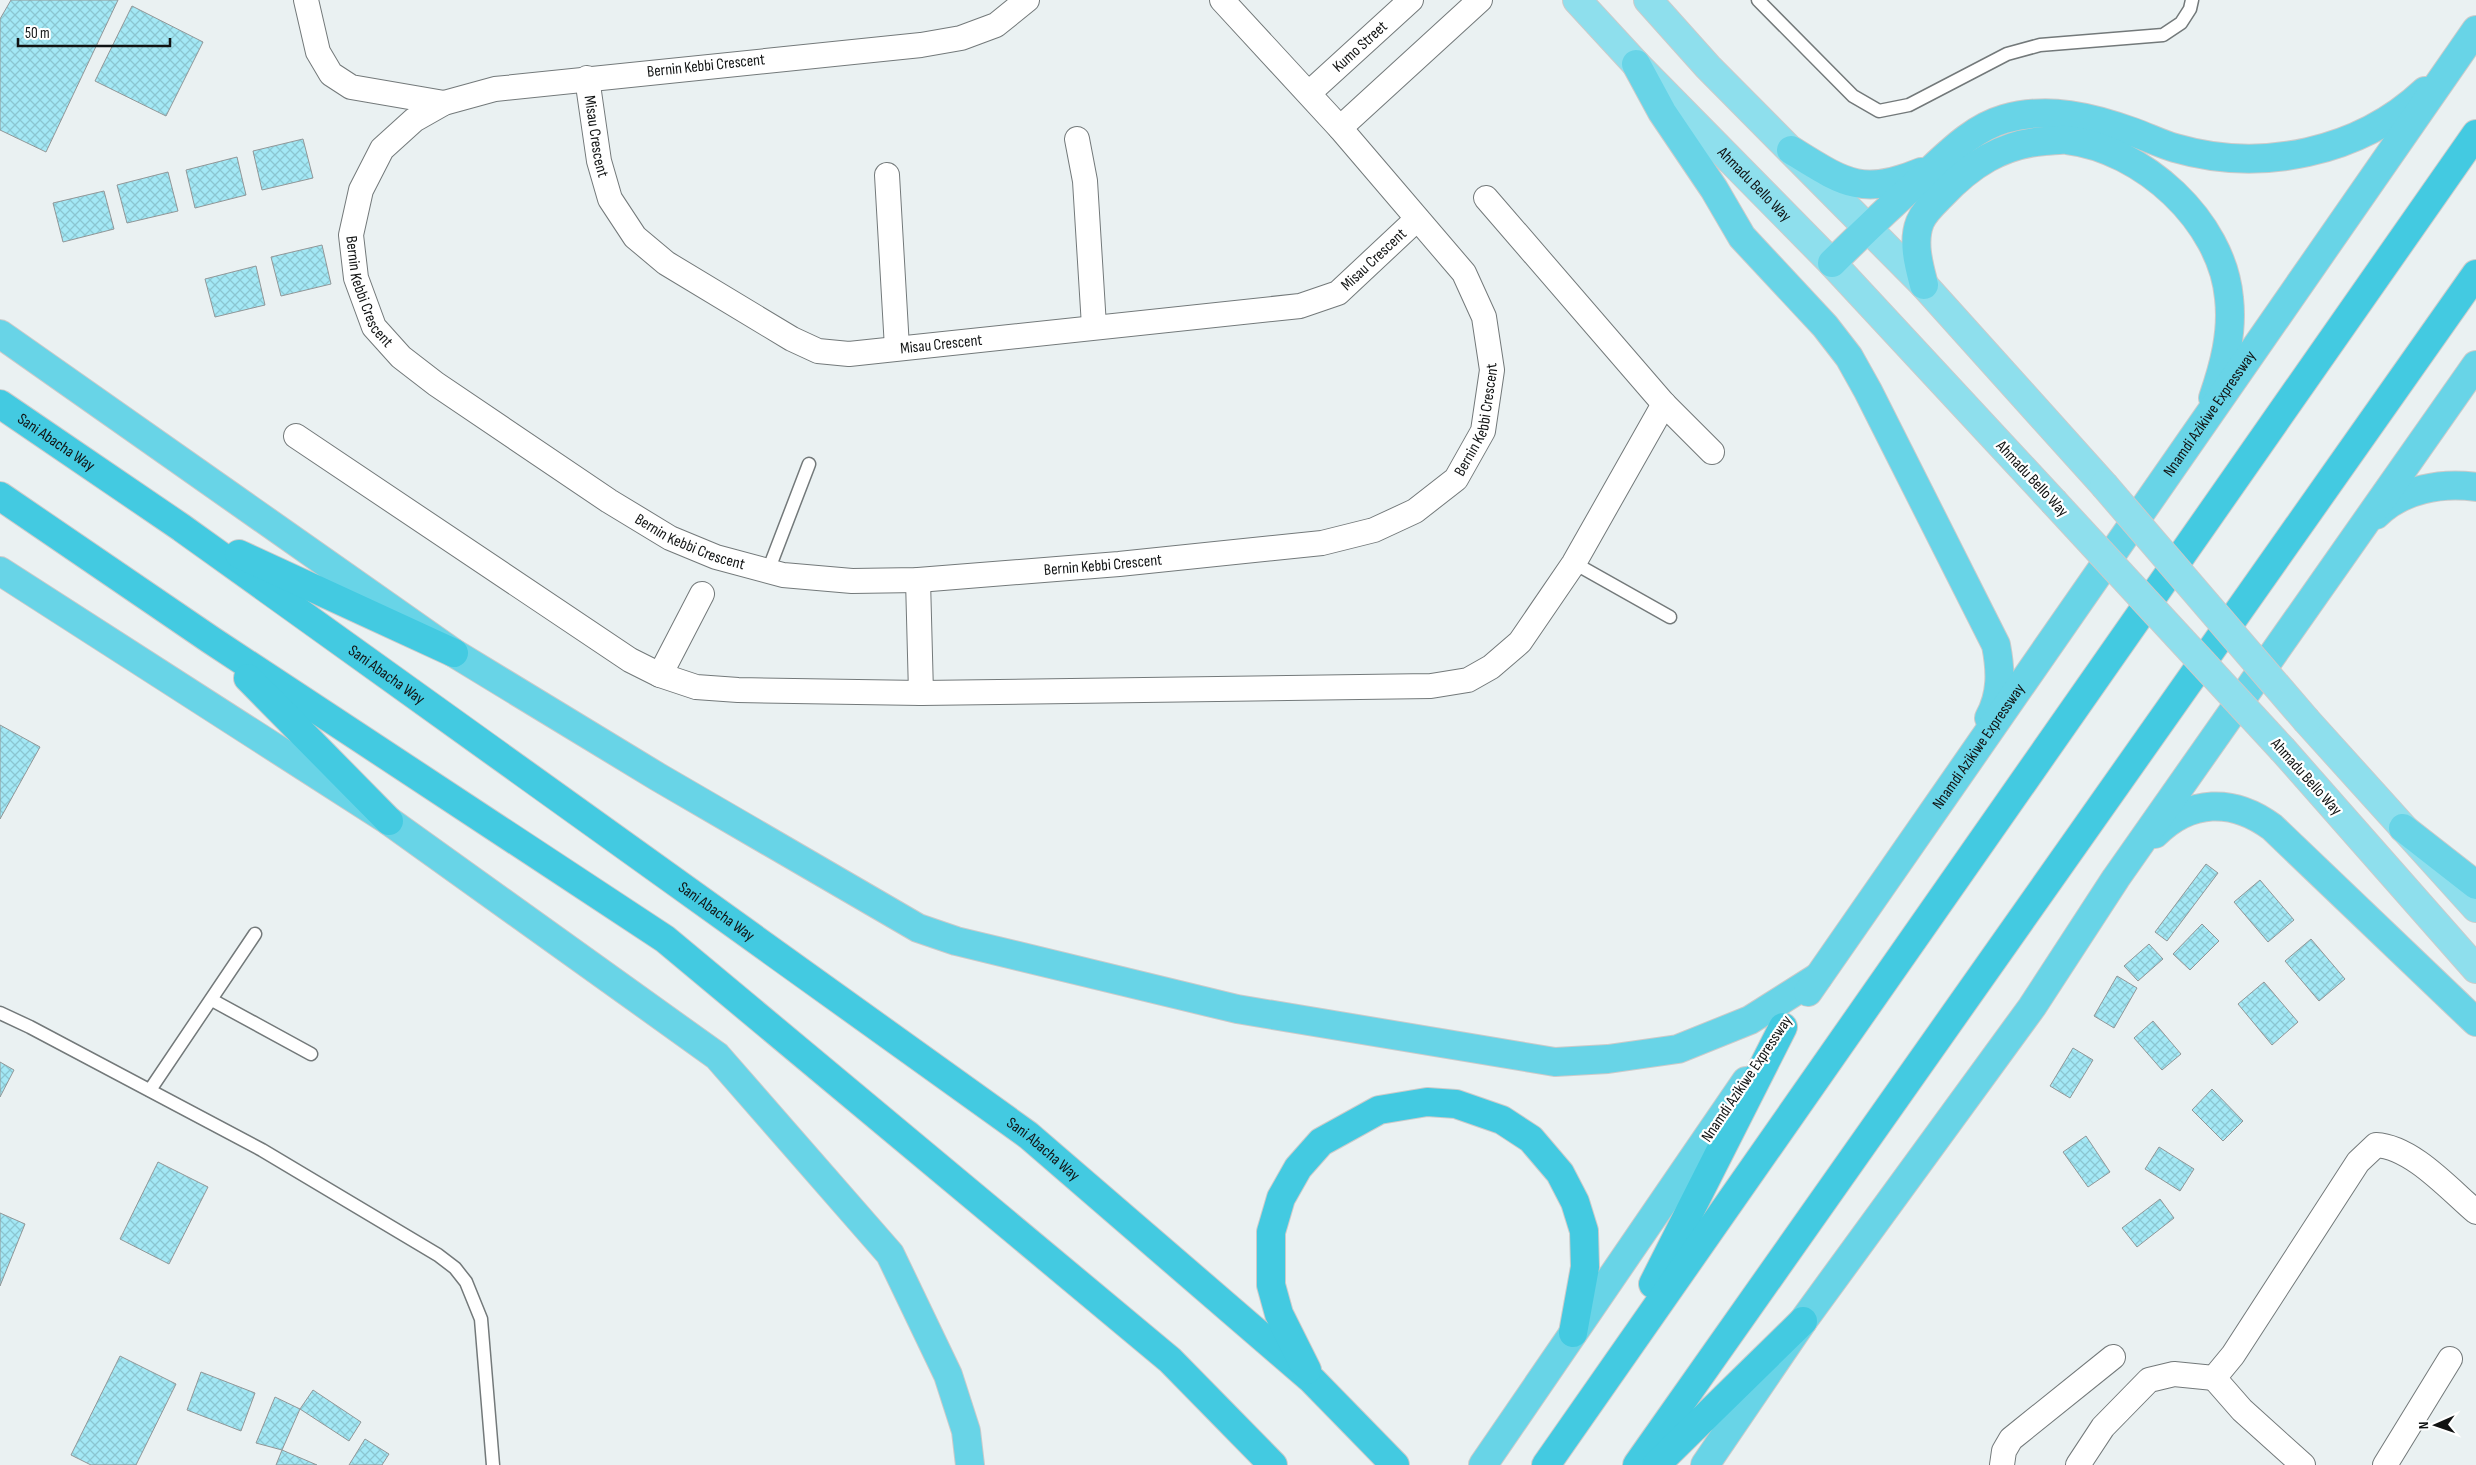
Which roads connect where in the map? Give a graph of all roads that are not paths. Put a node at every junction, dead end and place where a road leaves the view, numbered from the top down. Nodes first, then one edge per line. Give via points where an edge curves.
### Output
1 (306, 0) edge
2 (1027, 0) edge
3 (1222, 0) edge
4 (1411, 0) edge
5 (1480, 0) edge
6 (1577, 0) edge
7 (1648, 0) edge
8 (1758, 0) edge
9 (2192, 0) edge
10 (2476, 30) edge
11 (1636, 64) junction
12 (2452, 66) junction
13 (587, 78) junction
14 (1309, 93) junction
15 (444, 103) junction
16 (1340, 128) junction
17 (2476, 134) edge
18 (1077, 139) dead end
19 (1791, 150) junction
20 (1934, 166) junction
21 (887, 175) dead end
22 (1486, 198) dead end
23 (1417, 219) junction
24 (1867, 227) junction
25 (1832, 263) junction
26 (2476, 274) edge
27 (1924, 286) junction
28 (1094, 326) junction
29 (0, 334) edge
30 (897, 348) junction
31 (2476, 365) edge
32 (0, 404) edge
33 (1664, 404) junction
34 (296, 436) dead end
35 (2194, 439) junction
36 (1712, 452) dead end
37 (809, 464) dead end
38 (2476, 488) edge
39 (0, 496) edge
40 (182, 528) junction
41 (2356, 535) junction
42 (1574, 562) junction
43 (0, 571) edge
44 (768, 572) junction
45 (918, 580) junction
46 (702, 594) dead end
47 (1670, 617) dead end
48 (210, 640) junction
49 (454, 653) junction
50 (660, 675) junction
51 (921, 693) junction
52 (1964, 768) junction
53 (390, 821) junction
54 (2403, 828) junction
55 (2116, 878) junction
56 (2476, 885) edge
57 (2476, 908) edge
58 (255, 934) dead end
59 (2476, 969) edge
60 (1818, 977) junction
61 (212, 1000) junction
62 (0, 1014) edge
63 (2476, 1022) edge
64 (1783, 1027) junction
65 (311, 1054) dead end
66 (150, 1090) junction
67 (2476, 1212) edge
68 (1803, 1321) junction
69 (1573, 1333) junction
70 (2113, 1357) dead end
71 (2450, 1359) dead end
72 (1610, 1370) junction
73 (2214, 1378) junction
74 (1312, 1380) junction
75 (493, 1465) edge
76 (970, 1465) edge
77 (1273, 1465) edge
78 (1395, 1465) edge
79 (1482, 1465) edge
80 (1546, 1465) edge
81 (1637, 1465) edge
82 (1656, 1465) edge
83 (1705, 1465) edge
84 (2002, 1465) edge
85 (2078, 1465) edge
86 (2303, 1465) edge
87 (2385, 1465) edge

1 - 15 street via 318,52 330,74 351,87
2 - 13 street, Bernin Kebbi Crescent via 996,24 961,38
3 - 14 street, Bernin Kebbi Crescent
4 - 14 street, Kumo Street
5 - 16 street
6 - 11 main road, Ahmadu Bello Way
7 - 19 main road via 1708,67
8 - 9 lane via 1853,96 1879,111 1909,105 2007,54 2040,45 2163,34 2181,24
10 - 12 highway, Nnamdi Azikiwe Expressway
11 - 25 main road, Ahmadu Bello Way
11 - 52 highway via 1662,112 1742,237 1826,326 1849,357 1986,622 1996,645 2001,670 1999,692
12 - 20 highway via 2410,106 2369,129 2334,144 2283,158 2216,158 2062,112 2003,119 1969,136
12 - 35 highway, Nnamdi Azikiwe Expressway
13 - 15 street, Bernin Kebbi Crescent via 495,89
13 - 30 street, Misau Crescent via 599,161 610,199 635,237 666,263 792,339 818,351 849,354
14 - 16 street, Bernin Kebbi Crescent
15 - 44 street, Bernin Kebbi Crescent via 414,120 382,148 361,190 351,235 356,278 374,327 401,357 436,384 609,501 670,538 716,558
16 - 23 street, Bernin Kebbi Crescent
17 - 72 highway
18 - 28 street via 1085,181
19 - 20 highway via 1859,185 1882,185
19 - 24 main road
20 - 24 highway
21 - 30 street
22 - 33 street
23 - 28 street, Misau Crescent via 1338,293 1300,306
23 - 45 street, Bernin Kebbi Crescent via 1464,273 1484,317 1492,370 1483,431 1456,479 1415,511 1374,530 1322,543
24 - 25 highway
24 - 27 main road
25 - 59 main road, Ahmadu Bello Way, bridge via 2283,750
26 - 81 highway
27 - 35 highway via 1916,248 1920,223 1928,209 1958,178 1986,157 2026,143 2066,140 2106,149 2138,167 2189,208 2210,240 2229,297 2230,331 2222,368 2214,398
27 - 54 main road, bridge via 2104,485
28 - 30 street, Misau Crescent
29 - 49 highway
31 - 41 highway
32 - 40 highway, Sani Abacha Way
33 - 36 street
33 - 42 street
34 - 50 street via 630,660
35 - 52 highway, Nnamdi Azikiwe Expressway
37 - 44 lane
38 - 41 highway via 2434,486 2408,495 2381,510
39 - 48 highway
40 - 49 highway
40 - 74 highway, Sani Abacha Way via 1028,1135
41 - 55 highway
42 - 47 lane
42 - 51 street via 1520,642 1491,667 1468,680 1430,686
43 - 53 highway
44 - 45 street, Bernin Kebbi Crescent via 852,581
45 - 51 street
46 - 50 street
48 - 53 highway
48 - 77 highway via 665,939 1170,1360
49 - 60 highway via 658,777 918,928 956,941 1218,1004 1555,1062 1608,1059 1678,1049 1750,1020
50 - 51 street via 696,687
52 - 60 highway, Nnamdi Azikiwe Expressway
53 - 76 highway via 717,1056 890,1254 948,1375 966,1431
54 - 56 highway
54 - 57 main road
55 - 63 highway via 2169,820 2216,806 2239,808 2272,827
55 - 68 highway via 2032,1008
58 - 61 lane
60 - 64 highway, Nnamdi Azikiwe Expressway
61 - 65 lane
61 - 66 lane
62 - 66 lane
64 - 69 highway, Nnamdi Azikiwe Expressway
64 - 72 highway
66 - 75 lane via 262,1150 455,1268 466,1282 481,1319
67 - 73 street via 2406,1153 2376,1144 2358,1162 2233,1355
68 - 82 highway
68 - 83 highway
69 - 74 highway via 1585,1267 1584,1231 1575,1202 1554,1166 1531,1139 1502,1120 1456,1104 1428,1102 1379,1110 1321,1142 1298,1168 1281,1198 1271,1232 1271,1285 1277,1307
69 - 79 highway, Nnamdi Azikiwe Expressway
70 - 84 street via 2011,1439 2004,1451
71 - 87 street
72 - 80 highway
73 - 85 street via 2174,1374 2149,1380 2103,1427
73 - 86 street via 2242,1410
74 - 78 highway, Sani Abacha Way

